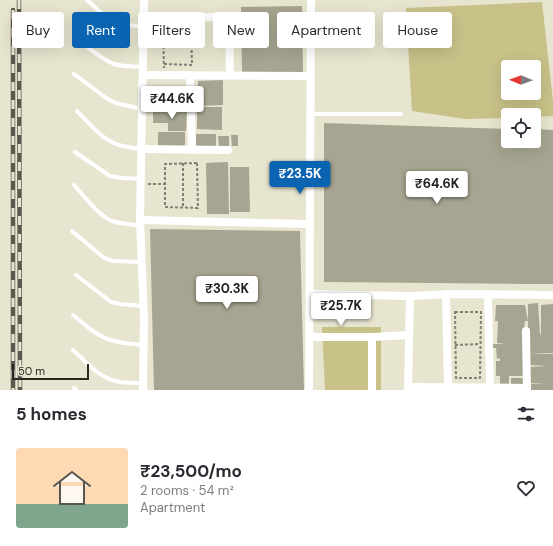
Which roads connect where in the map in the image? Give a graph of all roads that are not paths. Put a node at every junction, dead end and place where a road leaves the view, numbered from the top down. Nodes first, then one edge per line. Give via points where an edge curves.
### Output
1 (87, 0) edge
2 (144, 0) edge
3 (311, 0) edge
4 (143, 12) edge
5 (205, 18) edge
6 (138, 26) edge
7 (88, 48) edge
8 (144, 48) edge
9 (143, 71) junction
10 (74, 74) dead end
11 (190, 75) junction
12 (230, 75) junction
13 (311, 76) junction
14 (142, 109) junction
15 (77, 111) dead end
16 (311, 114) junction
17 (401, 114) dead end
18 (142, 149) junction
19 (192, 150) junction
20 (228, 150) dead end
21 (75, 152) dead end
22 (141, 181) junction
23 (74, 185) dead end
24 (140, 223) junction
25 (310, 224) junction
26 (72, 231) dead end
27 (142, 262) junction
28 (76, 275) dead end
29 (310, 294) junction
30 (446, 294) junction
31 (488, 294) junction
32 (553, 295) edge
33 (410, 296) junction
34 (143, 306) junction
35 (73, 315) dead end
36 (526, 331) dead end
37 (409, 335) junction
38 (310, 337) junction
39 (372, 337) junction
40 (144, 345) junction
41 (73, 350) dead end
42 (143, 386) edge
43 (448, 388) junction
44 (490, 388) junction
45 (408, 389) edge
46 (527, 389) edge
47 (309, 390) edge
48 (372, 390) edge

1 - 6 lane via 112,20
2 - 4 street
3 - 13 street
5 - 12 street via 229,18
7 - 9 lane via 114,64
8 - 9 street
9 - 11 street
9 - 14 street
10 - 14 lane via 106,98
11 - 12 street
11 - 19 street
12 - 13 street
13 - 16 street
14 - 18 street
15 - 18 lane via 100,134 110,140 119,145
16 - 17 lane
16 - 25 street
18 - 19 street
18 - 22 street
19 - 20 street
21 - 22 lane via 105,174
22 - 24 street
23 - 24 lane via 102,216 110,221
24 - 25 street
24 - 27 street
25 - 29 street
26 - 27 lane via 104,258 113,261
27 - 34 street
28 - 34 lane via 112,302
29 - 33 street
29 - 38 street
30 - 31 street
30 - 33 street
30 - 43 street
31 - 32 street
31 - 44 street
33 - 37 street
34 - 40 street
35 - 40 lane via 94,332 108,339
36 - 46 street
37 - 39 street
37 - 45 street
38 - 39 street
38 - 47 street
39 - 48 street
40 - 42 street
41 - 42 lane via 99,375
43 - 44 street
43 - 45 street
44 - 46 street

